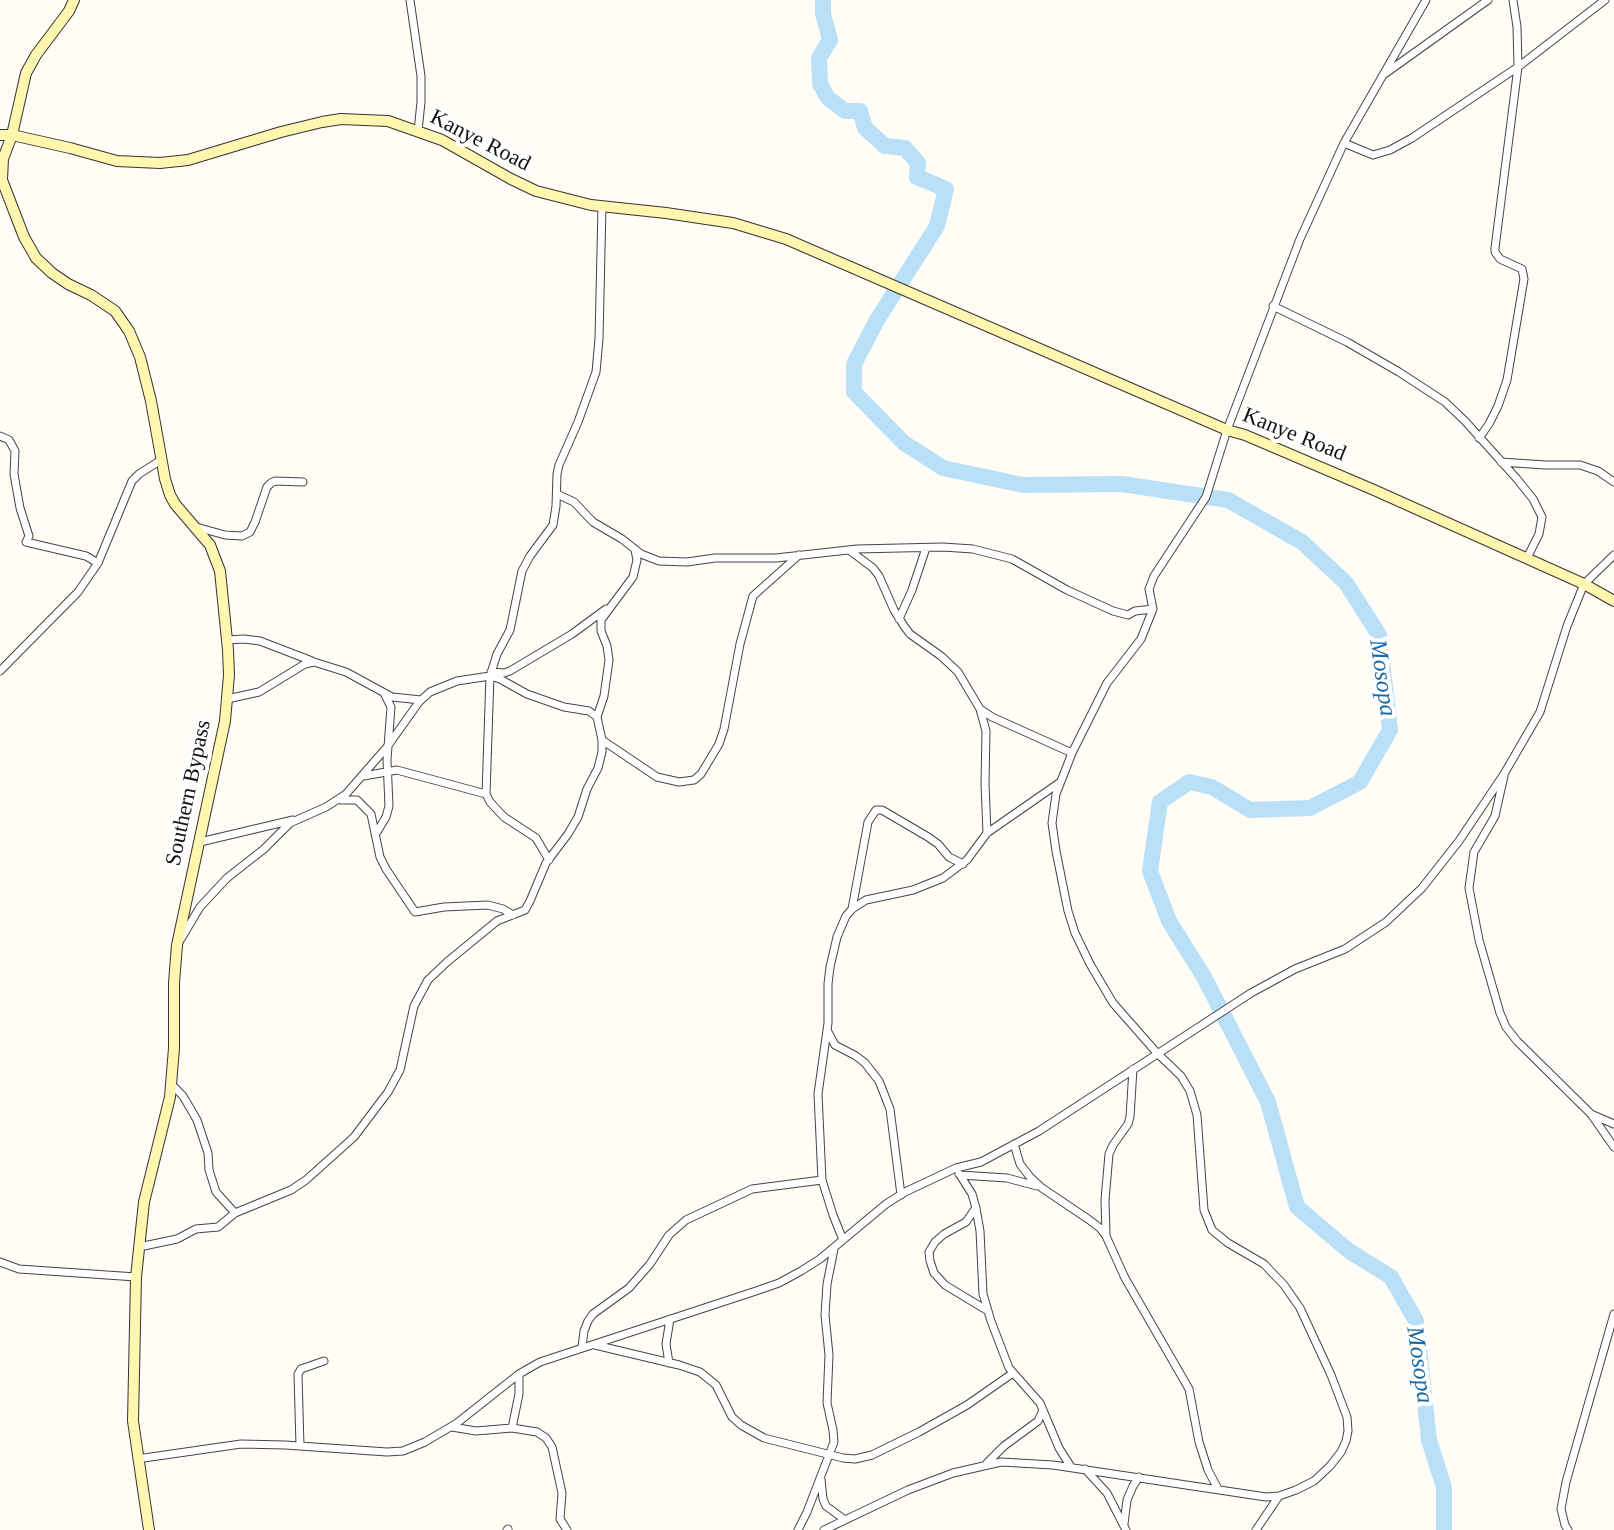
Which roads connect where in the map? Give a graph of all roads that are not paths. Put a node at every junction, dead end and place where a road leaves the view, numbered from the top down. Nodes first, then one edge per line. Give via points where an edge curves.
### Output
1 (74, 0) edge
2 (410, 0) edge
3 (1426, 0) edge
4 (1488, 0) edge
5 (1513, 0) edge
6 (1605, 0) edge
7 (1518, 67) junction
8 (1383, 75) junction
9 (418, 131) junction
10 (0, 135) edge
11 (12, 135) junction
12 (1344, 143) junction
13 (1, 161) edge
14 (602, 206) junction
15 (1273, 306) junction
16 (1227, 430) junction
17 (0, 436) edge
18 (1479, 438) junction
19 (161, 460) junction
20 (1501, 462) junction
21 (303, 482) dead end
22 (1614, 482) edge
23 (557, 494) junction
24 (194, 526) junction
25 (926, 548) junction
26 (635, 550) junction
27 (849, 550) junction
28 (799, 555) junction
29 (1614, 555) edge
30 (1527, 558) junction
31 (98, 563) junction
32 (1584, 584) junction
33 (1614, 601) edge
34 (609, 607) junction
35 (1153, 609) junction
36 (899, 619) junction
37 (227, 640) junction
38 (314, 662) junction
39 (0, 671) edge
40 (490, 674) junction
41 (385, 695) junction
42 (227, 699) junction
43 (421, 700) junction
44 (980, 709) junction
45 (597, 717) junction
46 (602, 740) junction
47 (387, 747) junction
48 (1072, 753) junction
49 (387, 771) junction
50 (1504, 774) junction
51 (362, 776) junction
52 (1060, 783) junction
53 (486, 794) junction
54 (339, 800) junction
55 (296, 819) junction
56 (987, 833) junction
57 (376, 834) junction
58 (200, 842) junction
59 (549, 860) junction
60 (963, 864) junction
61 (852, 909) junction
62 (513, 915) junction
63 (177, 945) junction
64 (827, 1029) junction
65 (1157, 1053) junction
66 (1133, 1069) junction
67 (171, 1084) junction
68 (1591, 1114) junction
69 (1614, 1124) edge
70 (1014, 1144) junction
71 (1614, 1147) edge
72 (958, 1172) junction
73 (822, 1180) junction
74 (1042, 1188) junction
75 (901, 1195) junction
76 (976, 1208) junction
77 (235, 1213) junction
78 (1106, 1236) junction
79 (843, 1240) junction
80 (139, 1247) junction
81 (834, 1248) junction
82 (0, 1262) edge
83 (136, 1277) junction
84 (988, 1311) junction
85 (1614, 1314) edge
86 (670, 1319) junction
87 (592, 1344) junction
88 (582, 1347) junction
89 (324, 1361) dead end
90 (669, 1363) junction
91 (1013, 1373) junction
92 (519, 1374) junction
93 (1043, 1410) junction
94 (452, 1427) junction
95 (512, 1428) junction
96 (300, 1446) junction
97 (830, 1454) junction
98 (137, 1459) junction
99 (986, 1465) junction
100 (1071, 1467) junction
101 (1085, 1469) junction
102 (821, 1477) junction
103 (1139, 1477) junction
104 (1218, 1489) junction
105 (1279, 1496) junction
106 (845, 1520) junction
107 (1125, 1528) edge
108 (149, 1530) edge
109 (567, 1530) edge
110 (798, 1530) edge
111 (824, 1530) edge
112 (1256, 1530) edge
113 (1568, 1530) edge

1 - 11 main road, Southern Bypass via 26,73
2 - 9 street via 421,76
3 - 8 street
4 - 8 street
5 - 7 street
6 - 7 street
7 - 12 street via 1385,152 1373,155
7 - 18 street via 1495,252 1522,269 1524,279 1507,380
8 - 12 street
9 - 11 main road, Kanye Road via 388,121 341,119 160,163 117,161
9 - 14 main road, Kanye Road via 536,191
10 - 11 main road, Kanye Road
11 - 13 main road, Southern Bypass
12 - 15 street
13 - 19 main road, Southern Bypass via 2,180 36,258 115,311 129,331 151,401
14 - 16 main road, Kanye Road via 733,223 786,239
14 - 23 street via 597,364 559,465
15 - 16 street
15 - 18 street via 1428,390
16 - 30 main road, Kanye Road
16 - 35 street via 1206,497 1154,576 1149,589
17 - 31 street via 15,451 26,542
18 - 20 street
19 - 24 main road, Southern Bypass via 170,495
19 - 31 street via 132,481
20 - 22 street via 1580,465
20 - 30 street via 1542,517
21 - 24 street via 271,483 250,532 242,536
23 - 26 street
23 - 40 street via 553,525 522,571 510,630
24 - 37 main road, Southern Bypass via 210,545 220,571
25 - 27 street
25 - 35 street via 973,549 1012,559 1124,614
25 - 36 street
26 - 28 street via 672,563
26 - 34 street via 633,577
27 - 28 street
27 - 36 street via 879,576
28 - 46 street via 753,596 719,744 701,774 679,782 657,777
29 - 32 street
30 - 32 main road, Kanye Road
31 - 39 street via 65,607
32 - 33 main road, Kanye Road
32 - 50 street via 1540,712
34 - 40 street via 510,671
34 - 45 street via 600,626 609,660
35 - 48 street via 1141,639 1107,683
36 - 44 street via 910,634 951,664
37 - 38 street via 260,641
37 - 42 main road, Southern Bypass
38 - 41 street via 346,672
38 - 42 street via 259,692
40 - 43 street via 440,687
40 - 45 street via 527,694
40 - 53 street
41 - 43 street
41 - 47 street via 391,707
42 - 58 main road, Southern Bypass
43 - 47 street
44 - 48 street
44 - 56 street via 986,731
45 - 46 street
46 - 59 street via 600,761 578,817
47 - 49 street
47 - 51 street
48 - 52 street
49 - 51 street
49 - 53 street
49 - 57 street via 389,806
50 - 65 street via 1435,873 1386,922 1345,949 1251,993
50 - 68 street via 1495,816 1473,860 1469,888 1479,940 1506,1027
51 - 54 street
52 - 56 street
52 - 65 street via 1053,837 1075,933 1103,989
53 - 59 street via 504,817 536,838
54 - 55 street
54 - 57 street via 361,803 371,814
55 - 58 street
55 - 63 street via 215,889
56 - 60 street
57 - 62 street via 386,869 415,912 488,905
58 - 63 main road, Southern Bypass
59 - 62 street via 525,910
60 - 61 street via 943,878 866,900
60 - 61 street via 928,837 876,810 868,822
61 - 64 street via 837,937 830,967
62 - 77 street via 497,921 428,980 414,1006 400,1070 354,1137 291,1190
63 - 67 main road, Southern Bypass
64 - 73 street via 818,1094
64 - 75 street via 835,1045 865,1063 879,1081 890,1109
65 - 66 street
65 - 105 street via 1181,1076 1195,1103 1204,1210 1212,1230 1264,1264 1284,1285 1300,1308 1347,1417 1346,1441 1330,1466 1314,1481
66 - 70 street
66 - 78 street via 1130,1117 1108,1163
67 - 77 street via 197,1120 216,1192
67 - 80 main road, Southern Bypass
68 - 69 street
68 - 71 street
70 - 72 street
70 - 74 street via 1020,1164
72 - 74 street
72 - 75 street
72 - 76 street
73 - 79 street
73 - 88 street via 752,1189 686,1220 629,1288 593,1314
74 - 78 street
75 - 79 street
76 - 84 street
76 - 84 street via 966,1222 935,1242 930,1261 945,1285
77 - 80 street via 218,1227
78 - 104 street via 1189,1389 1199,1442
79 - 81 street
80 - 83 main road, Southern Bypass
81 - 86 street via 779,1283
81 - 97 street via 825,1315 827,1403 834,1442
82 - 83 street via 19,1269
83 - 98 main road, Southern Bypass via 132,1404
84 - 91 street
85 - 113 street via 1566,1482 1561,1509
86 - 87 street
86 - 90 street
87 - 88 street
87 - 90 street
88 - 92 street
89 - 96 street via 298,1374
90 - 97 street via 700,1372 716,1385 732,1417 764,1438
91 - 93 street
91 - 97 street via 967,1405 872,1455 855,1459
92 - 94 street
92 - 95 street
93 - 99 street via 1038,1421
93 - 100 street
94 - 95 street
94 - 96 street via 403,1451
95 - 109 street via 537,1432 552,1447 562,1493 560,1519
96 - 98 street via 241,1444
97 - 102 street
98 - 108 main road, Southern Bypass
99 - 100 street
99 - 106 street via 908,1490
100 - 101 street
101 - 103 street
101 - 107 street via 1107,1493
102 - 106 street via 826,1506
102 - 110 street
103 - 104 street
103 - 107 street via 1127,1500
104 - 105 street
105 - 112 street
106 - 111 street

